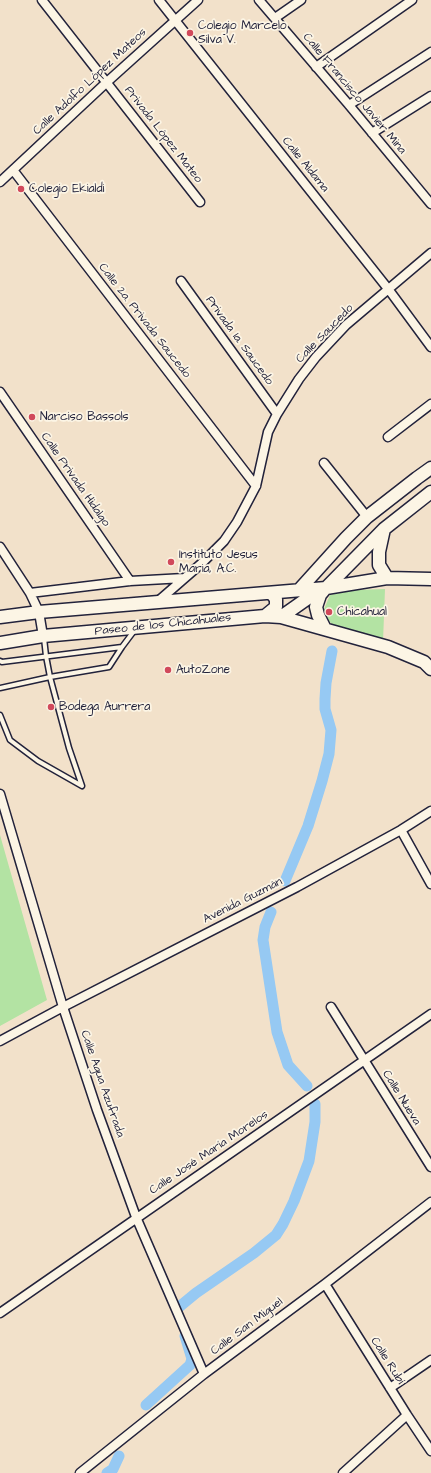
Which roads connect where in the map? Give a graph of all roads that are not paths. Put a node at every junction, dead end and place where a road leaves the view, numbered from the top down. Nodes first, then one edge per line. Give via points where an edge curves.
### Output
1 (42, 0) edge
2 (159, 0) edge
3 (198, 0) edge
4 (259, 0) edge
5 (301, 0) edge
6 (412, 0) edge
7 (275, 18) junction
8 (175, 21) junction
9 (431, 52) edge
10 (316, 67) junction
11 (107, 82) junction
12 (431, 96) edge
13 (349, 105) junction
14 (372, 132) junction
15 (13, 170) junction
16 (0, 182) edge
17 (200, 202) dead end
18 (431, 204) edge
19 (431, 253) edge
20 (181, 281) dead end
21 (389, 290) junction
22 (431, 347) edge
23 (0, 392) edge
24 (431, 404) edge
25 (277, 414) junction
26 (388, 436) dead end
27 (324, 463) dead end
28 (431, 468) edge
29 (256, 486) junction
30 (431, 492) edge
31 (367, 517) junction
32 (384, 529) junction
33 (0, 546) edge
34 (184, 578) junction
35 (387, 578) junction
36 (431, 579) edge
37 (130, 581) junction
38 (326, 588) junction
39 (300, 590) junction
40 (30, 593) junction
41 (271, 593) junction
42 (156, 603) junction
43 (39, 612) junction
44 (265, 616) junction
45 (0, 617) edge
46 (281, 617) junction
47 (136, 629) junction
48 (325, 629) junction
49 (43, 636) junction
50 (0, 643) edge
51 (122, 647) junction
52 (46, 656) junction
53 (0, 661) edge
54 (431, 668) edge
55 (50, 677) junction
56 (0, 688) edge
57 (0, 715) edge
58 (0, 794) edge
59 (431, 811) edge
60 (400, 830) junction
61 (431, 884) edge
62 (63, 1007) junction
63 (331, 1007) dead end
64 (431, 1014) edge
65 (0, 1042) edge
66 (364, 1061) junction
67 (431, 1167) edge
68 (431, 1202) edge
69 (136, 1217) junction
70 (325, 1284) junction
71 (0, 1313) edge
72 (431, 1360) edge
73 (204, 1374) junction
74 (390, 1388) junction
75 (407, 1415) junction
76 (431, 1451) edge
77 (80, 1473) edge
78 (343, 1473) edge

1 - 11 street, Privada López Mateo
2 - 8 street, Calle Aldama
3 - 8 street, Calle Adolfo López Mateos
4 - 7 street, Calle Francisco Javier Mina
5 - 7 street
6 - 10 street
7 - 10 street, Calle Francisco Javier Mina
8 - 11 street, Calle Adolfo López Mateos
8 - 21 street, Calle Aldama
9 - 13 street
10 - 13 street, Calle Francisco Javier Mina
11 - 15 street, Calle Adolfo López Mateos
11 - 17 street, Privada López Mateo
12 - 14 street
13 - 14 street, Calle Francisco Javier Mina
14 - 18 street, Calle Francisco Javier Mina
15 - 16 street, Calle Adolfo López Mateos
15 - 29 street, Calle 2a. Privada Saucedo
19 - 21 street, Calle Saucedo
20 - 25 street, Privada 1a. Saucedo
21 - 22 street, Calle Aldama
21 - 25 street, Calle Saucedo via 346,325 316,357
23 - 37 street, Calle Privada Hidalgo
24 - 26 street
25 - 29 street, Calle Saucedo via 268,432
27 - 31 street
28 - 31 main road
29 - 34 street, Calle Saucedo via 224,541
30 - 32 main road
31 - 39 main road
32 - 35 main road via 378,552 379,565
32 - 38 main road
33 - 40 street
34 - 37 street
34 - 42 street, Calle Saucedo
35 - 36 main road
35 - 38 main road
37 - 40 street
38 - 39 main road, Paseo de los Chicahuales
38 - 46 main road
38 - 48 main road via 320,595 316,607
39 - 41 main road, Paseo de los Chicahuales
40 - 43 street
41 - 42 main road, Paseo de los Chicahuales
41 - 44 main road via 276,599 276,606
42 - 43 main road, Paseo de los Chicahuales
43 - 45 main road, Paseo de los Chicahuales
43 - 49 street
44 - 46 main road, Paseo de los Chicahuales
44 - 47 main road, Paseo de los Chicahuales
46 - 48 main road, Paseo de los Chicahuales
47 - 49 main road, Paseo de los Chicahuales
47 - 51 lane
48 - 54 main road, Paseo de los Chicahuales via 388,647 424,662
49 - 50 main road, Paseo de los Chicahuales
49 - 52 lane
51 - 52 lane
51 - 55 lane via 108,667
52 - 53 lane
52 - 55 lane
55 - 56 lane
55 - 57 lane via 82,786 38,761 10,740
58 - 62 street, Calle Agua Azufrada
59 - 60 street, Avenida Guzmán
60 - 61 street
60 - 62 street, Avenida Guzmán via 297,888
62 - 65 street, Avenida Guzmán
62 - 69 street, Calle Agua Azufrada
63 - 66 street, Calle Nueva
64 - 66 street, Calle José María Morelos
66 - 67 street, Calle Nueva
66 - 69 street, Calle José María Morelos
68 - 70 street, Calle San Miguel
69 - 71 street, Calle José María Morelos
69 - 73 street, Calle Agua Azufrada
70 - 73 street, Calle San Miguel
70 - 74 street, Calle Rubí
72 - 74 street
73 - 77 street, Calle San Miguel
74 - 75 street, Calle Rubí
75 - 76 street, Calle Rubí
75 - 78 street

